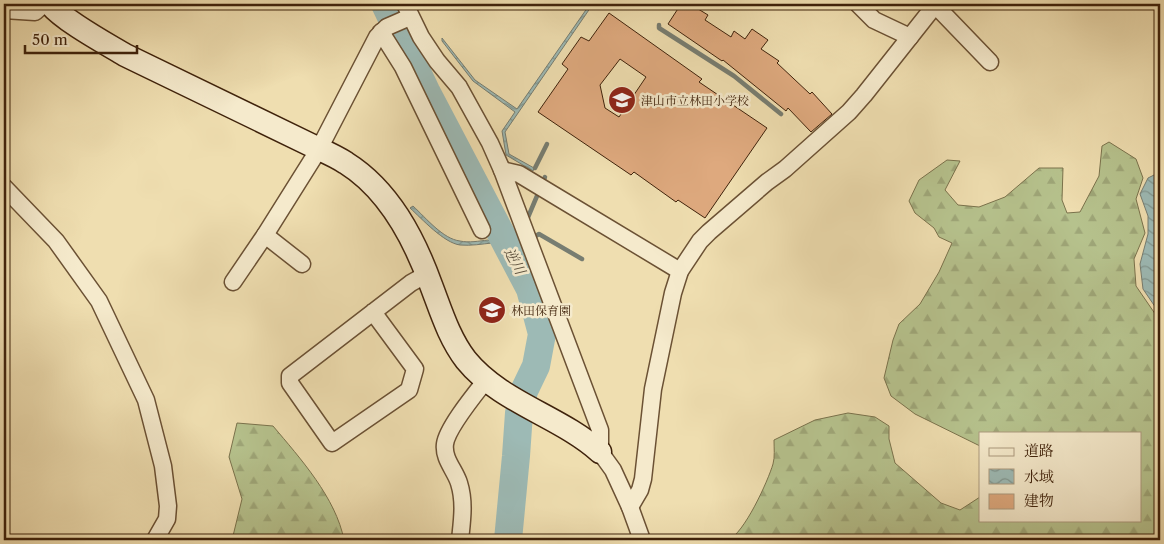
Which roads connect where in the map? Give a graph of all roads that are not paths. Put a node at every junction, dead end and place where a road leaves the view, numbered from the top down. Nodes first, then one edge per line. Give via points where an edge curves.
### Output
1 (44, 4) edge
2 (50, 4) edge
3 (858, 4) edge
4 (935, 4) edge
5 (4, 10) edge
6 (396, 20) edge
7 (910, 37) junction
8 (990, 62) dead end
9 (319, 148) junction
10 (502, 170) junction
11 (4, 187) edge
12 (482, 230) dead end
13 (265, 236) junction
14 (302, 264) dead end
15 (680, 271) junction
16 (427, 274) junction
17 (232, 282) dead end
18 (373, 312) junction
19 (495, 386) junction
20 (600, 452) junction
21 (630, 507) junction
22 (155, 540) edge
23 (460, 540) edge
24 (642, 540) edge

1 - 5 street via 35,12
2 - 9 street via 97,39 125,55
3 - 7 street via 874,20
4 - 7 street
4 - 8 street
6 - 9 street
6 - 10 street via 421,37 459,87
6 - 12 street via 403,67
7 - 15 street via 849,112 709,232
9 - 13 street
9 - 16 street via 346,163 383,195 399,217
10 - 15 street via 519,174
10 - 20 street via 600,430
11 - 22 street via 56,241 99,301 146,400 168,506 167,519
13 - 14 street
13 - 17 street
15 - 21 street via 653,389 643,479
16 - 18 street
16 - 19 street via 452,339 466,360
18 - 18 street via 416,369 409,390 332,442 290,383 290,376
19 - 20 street
19 - 23 street via 448,434 444,446 463,499
20 - 21 street via 613,470
21 - 24 street

